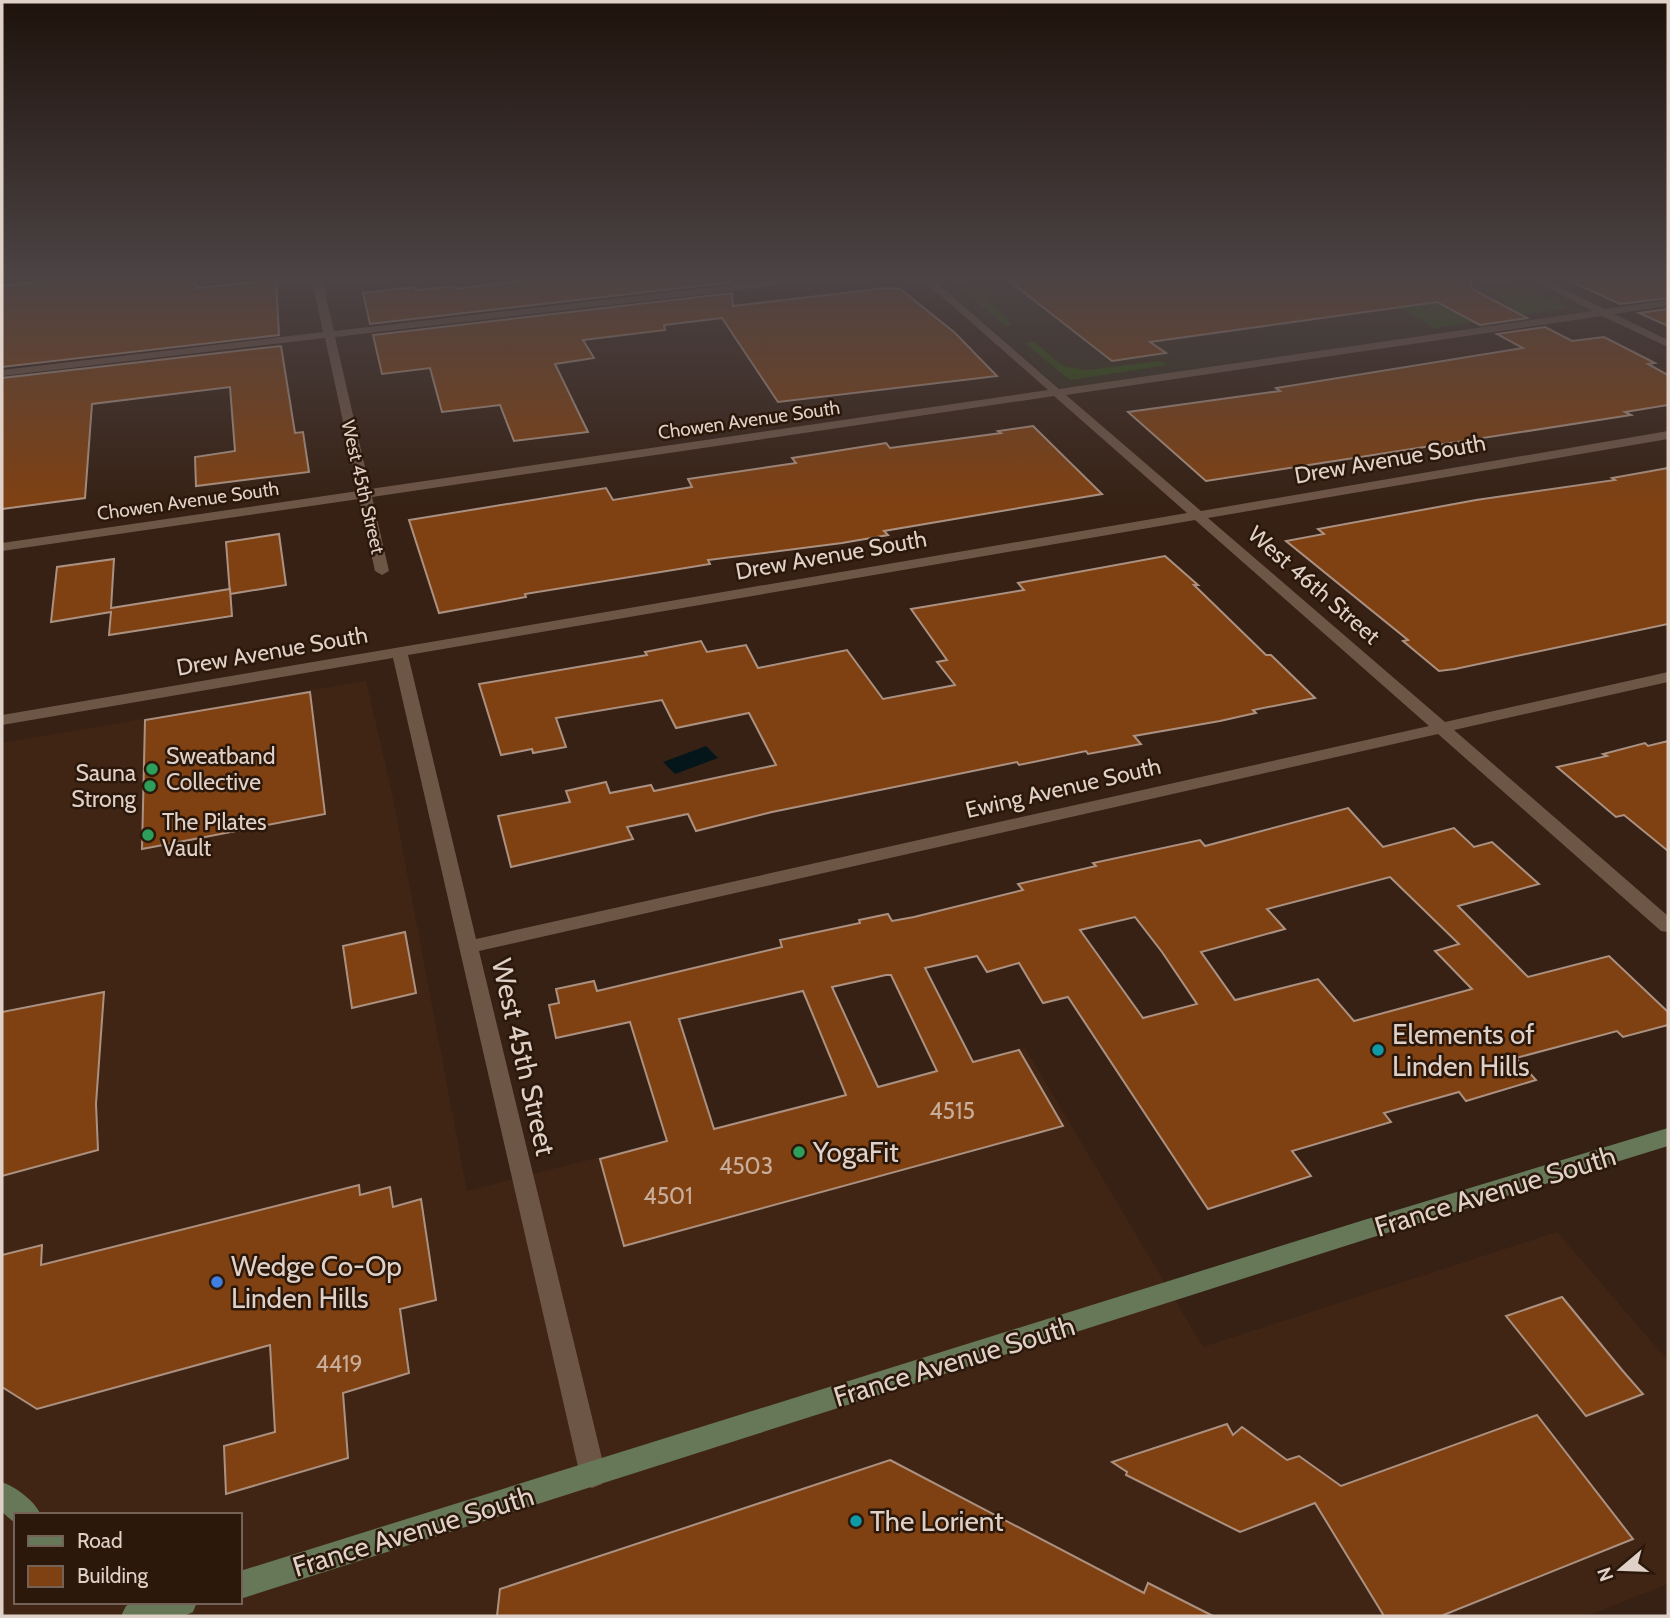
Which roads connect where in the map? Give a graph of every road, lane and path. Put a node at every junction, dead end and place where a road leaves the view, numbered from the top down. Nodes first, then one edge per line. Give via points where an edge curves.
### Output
1 (149, 356) edge
2 (334, 356) edge
3 (1015, 356) edge
4 (1314, 356) edge
5 (2, 373) edge
6 (1058, 393) junction
7 (1668, 435) edge
8 (364, 493) junction
9 (1199, 514) junction
10 (2, 547) edge
11 (382, 570) dead end
12 (400, 653) junction
13 (1668, 677) edge
14 (2, 720) edge
15 (1442, 729) junction
16 (1668, 926) edge
17 (469, 947) junction
18 (1668, 1137) edge
19 (592, 1475) junction
20 (2, 1495) edge
21 (24, 1513) edge
22 (242, 1584) edge

1 - 5 street
2 - 8 street, West 45th Street
3 - 6 street, West 46th Street
4 - 6 street, Chowen Avenue South
6 - 8 street, Chowen Avenue South
6 - 9 street, West 46th Street
7 - 9 street, Drew Avenue South
8 - 10 street, Chowen Avenue South
8 - 11 street, West 45th Street
9 - 12 street, Drew Avenue South
9 - 15 street, West 46th Street
12 - 14 street, Drew Avenue South
12 - 17 street, West 45th Street
13 - 15 street, Ewing Avenue South
15 - 16 street, West 46th Street
15 - 17 street, Ewing Avenue South
17 - 19 street, West 45th Street
18 - 19 main road, France Avenue South
19 - 22 main road, France Avenue South
20 - 21 main road

